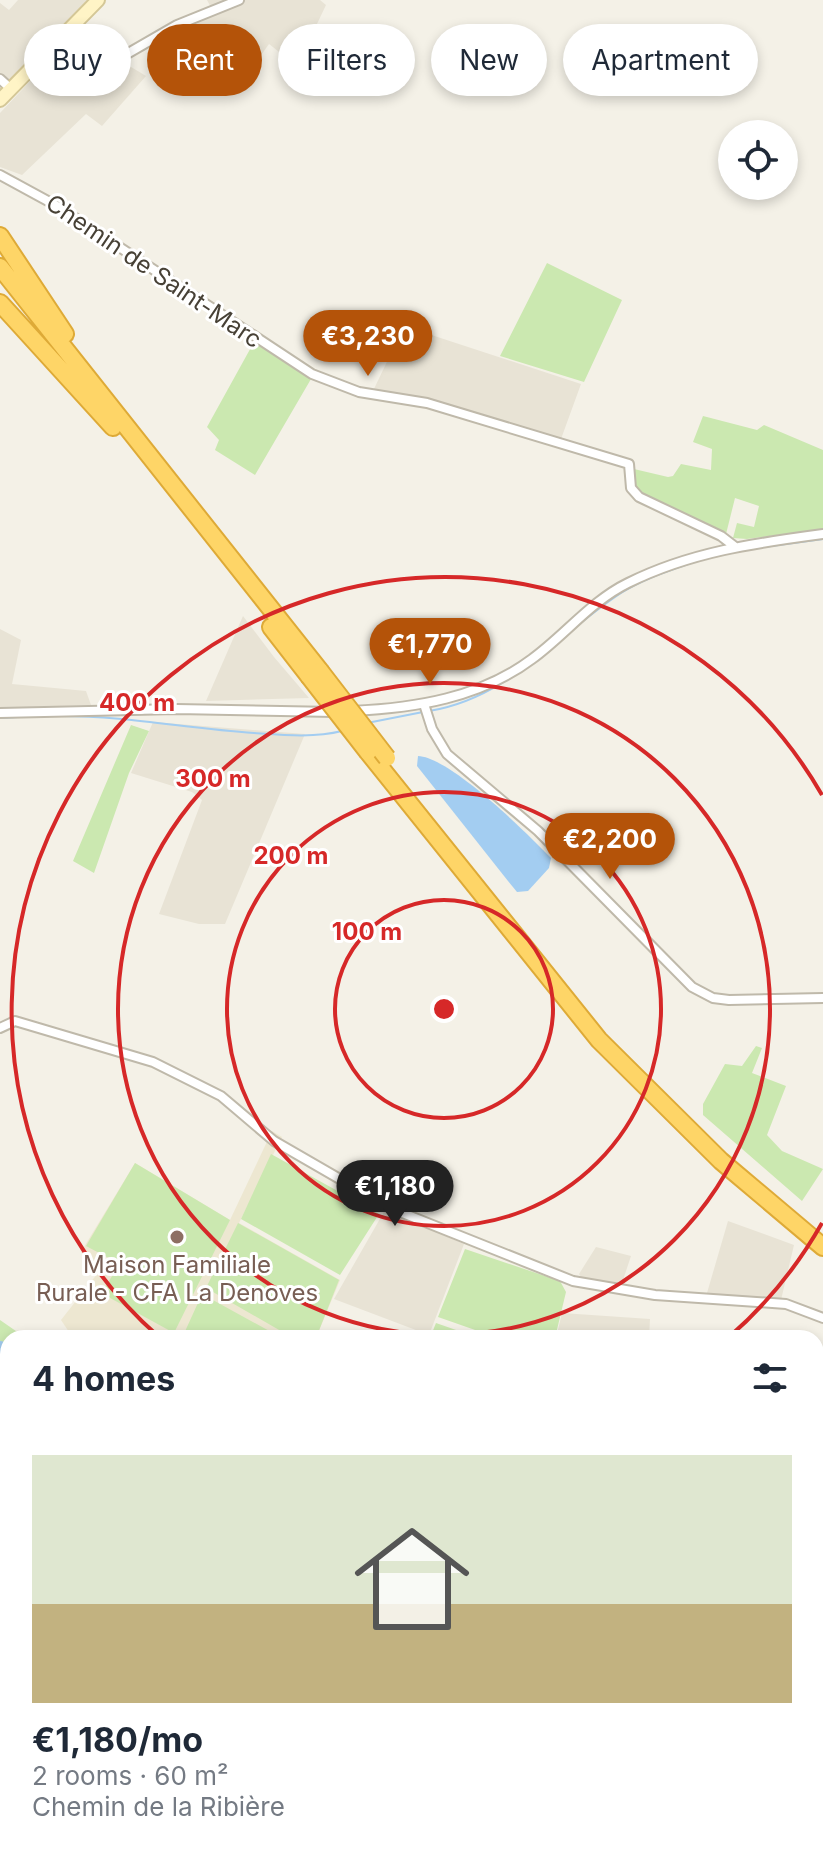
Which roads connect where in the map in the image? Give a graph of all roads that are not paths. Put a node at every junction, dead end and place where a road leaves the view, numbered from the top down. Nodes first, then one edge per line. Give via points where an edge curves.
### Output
1 (98, 0) edge
2 (239, 0) edge
3 (76, 24) edge
4 (131, 52) edge
5 (24, 76) edge
6 (0, 79) edge
7 (11, 89) junction
8 (0, 100) edge
9 (0, 175) edge
10 (0, 236) edge
11 (0, 267) edge
12 (0, 284) edge
13 (0, 303) edge
14 (116, 423) junction
15 (823, 534) edge
16 (734, 546) junction
17 (315, 674) junction
18 (424, 704) junction
19 (0, 713) edge
20 (823, 998) edge
21 (0, 1028) edge
22 (823, 1233) edge
23 (823, 1247) edge
24 (823, 1318) edge

1 - 3 street
2 - 4 street via 177,25
5 - 7 street
6 - 7 street
7 - 8 street
9 - 16 street, Chemin de Saint-Marc via 45,198 312,374 359,392 427,403 629,464 631,488 639,497
10 - 14 highway
11 - 14 highway
12 - 14 highway
13 - 14 highway
14 - 17 highway
15 - 16 street
16 - 18 street via 627,583 500,680
17 - 22 highway, bridge via 607,1032 726,1153
17 - 23 highway, bridge via 368,752 599,1040 721,1161
18 - 19 street via 321,712
18 - 20 street via 447,754 518,812 692,987 729,1000
21 - 24 street via 15,1021 153,1062 221,1096 274,1141 390,1208 573,1281 655,1295 786,1304

